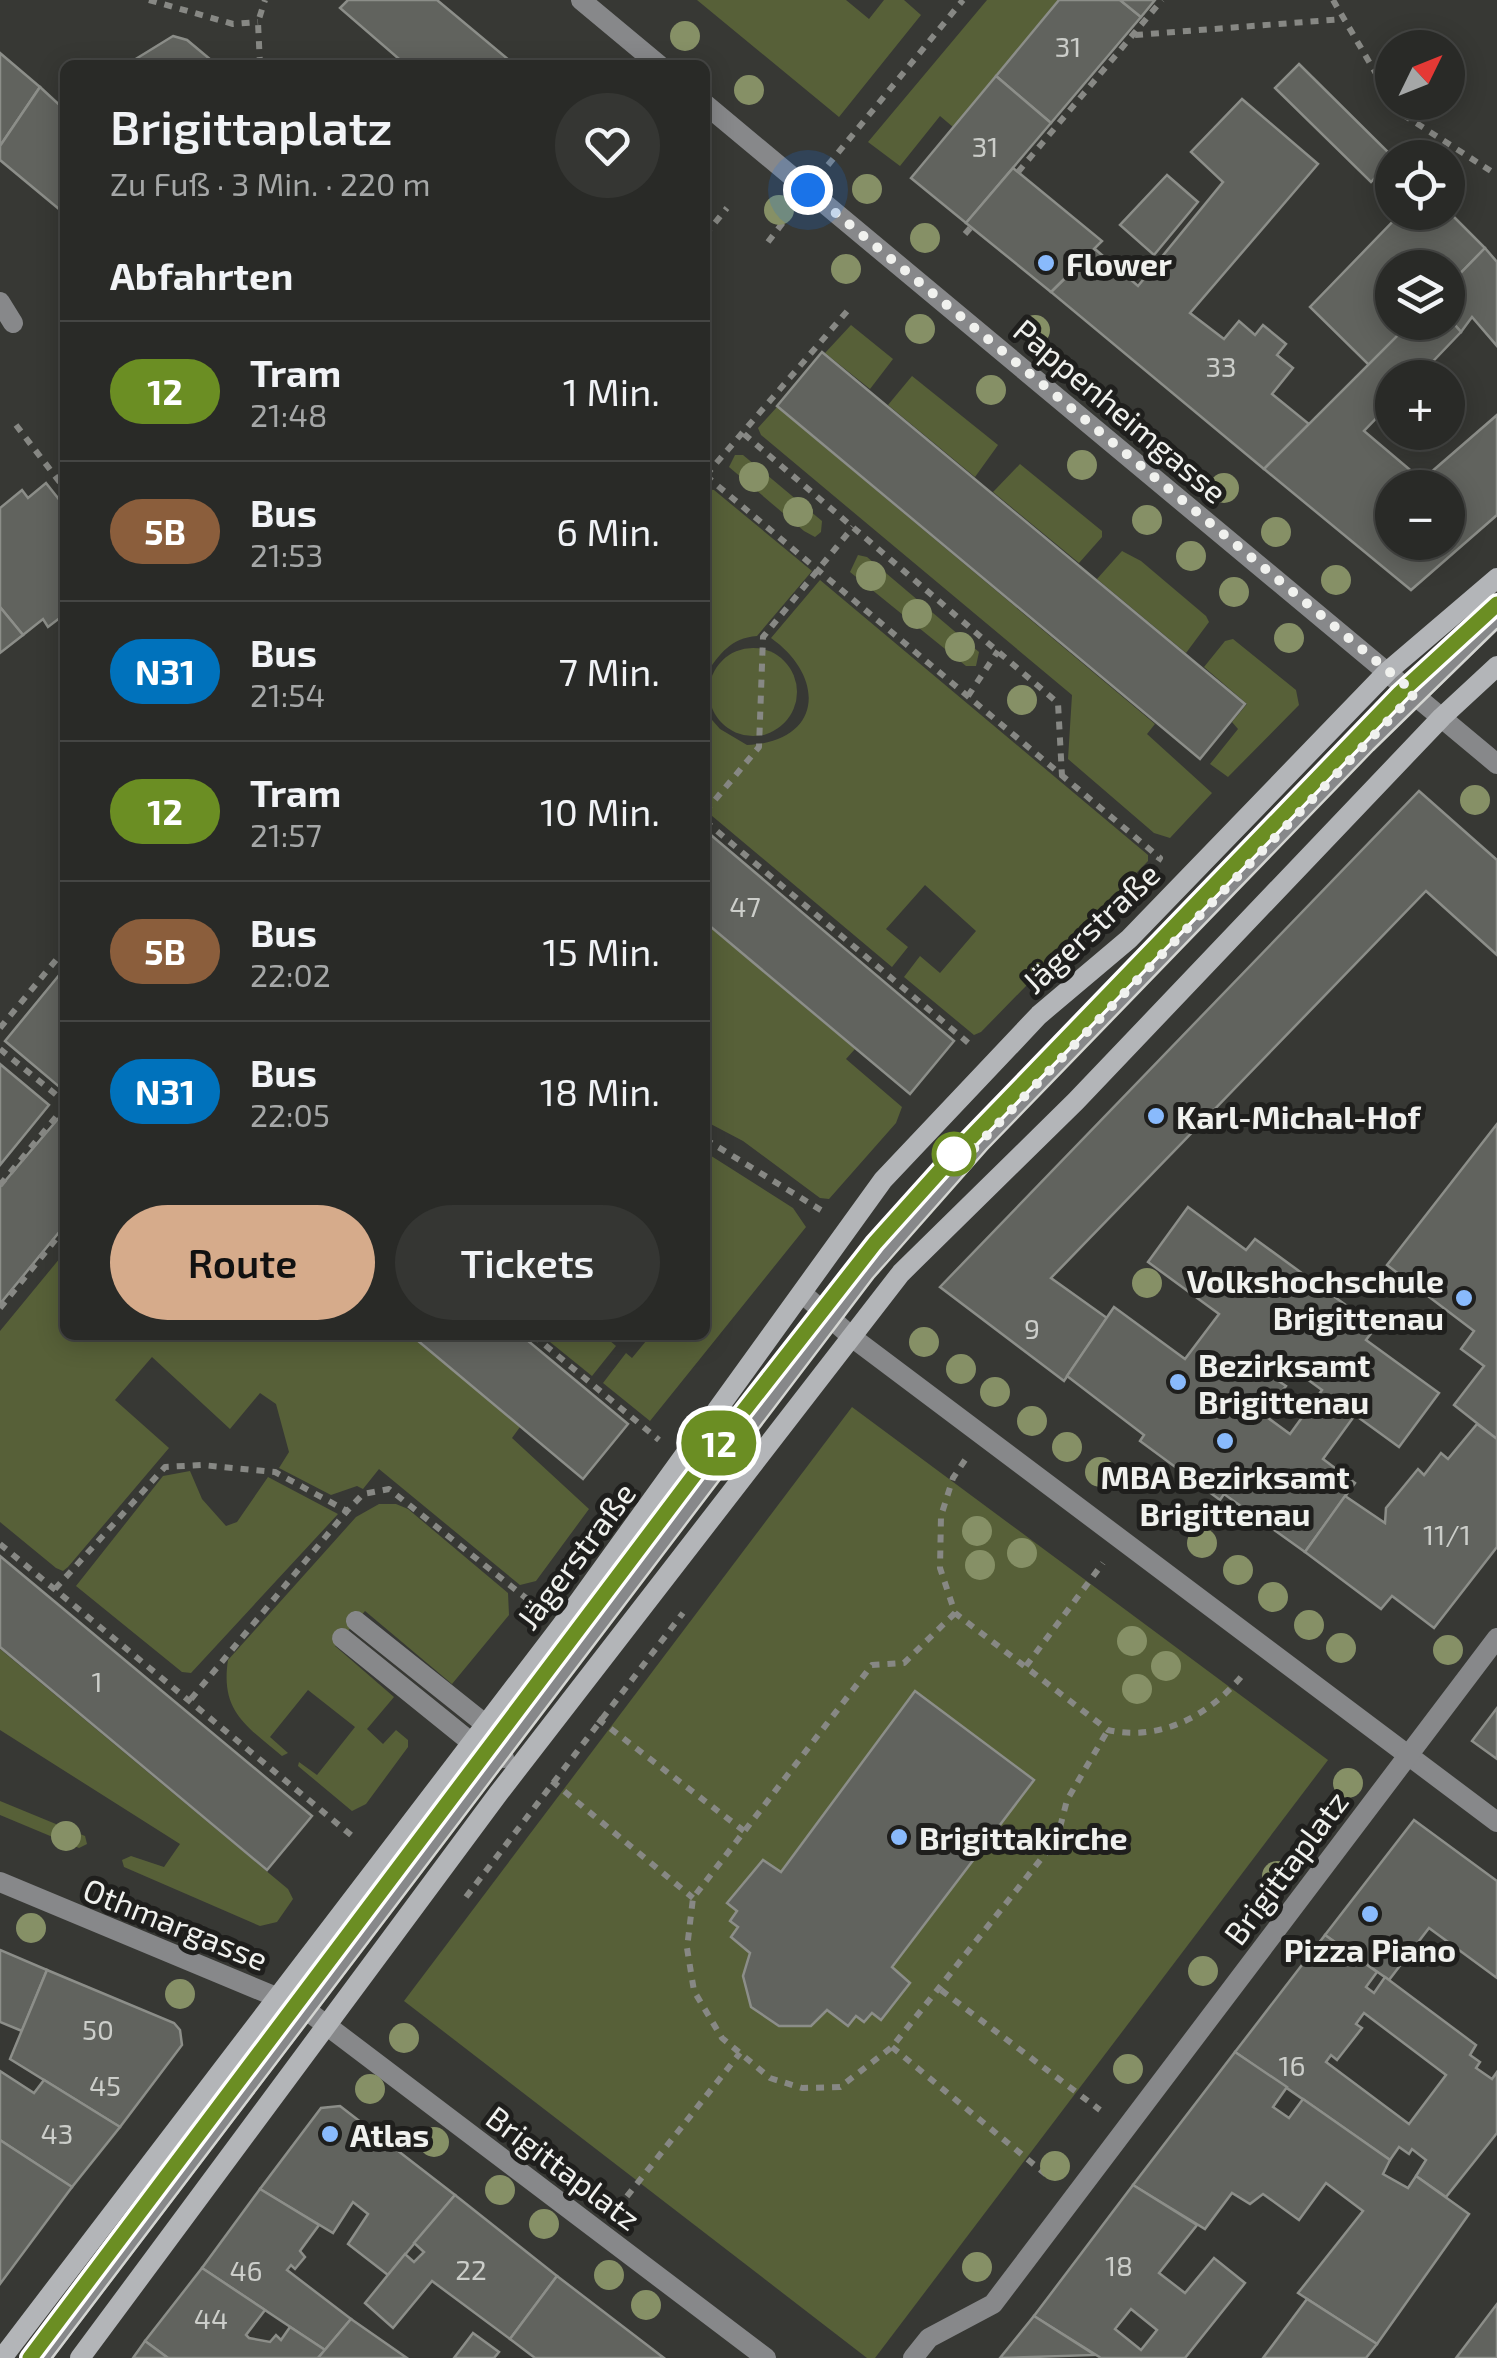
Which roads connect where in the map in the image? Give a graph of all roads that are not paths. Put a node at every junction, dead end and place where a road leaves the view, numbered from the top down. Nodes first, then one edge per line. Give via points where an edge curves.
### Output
1 (581, 0) edge
2 (653, 60) edge
3 (710, 108) edge
4 (0, 302) edge
5 (13, 323) dead end
6 (1497, 578) edge
7 (1497, 617) edge
8 (1497, 666) edge
9 (1388, 671) junction
10 (1415, 693) junction
11 (1442, 717) junction
12 (1497, 764) edge
13 (802, 1293) junction
14 (829, 1317) junction
15 (853, 1338) junction
16 (356, 1621) dead end
17 (342, 1638) dead end
18 (1497, 1638) edge
19 (485, 1724) junction
20 (472, 1743) junction
21 (502, 1751) junction
22 (1406, 1756) junction
23 (498, 1794) junction
24 (1497, 1822) edge
25 (0, 1882) edge
26 (279, 1998) junction
27 (305, 2008) junction
28 (326, 2025) junction
29 (2, 2358) edge
30 (41, 2358) edge
31 (80, 2358) edge
32 (766, 2358) edge
33 (913, 2358) edge

1 - 2 street
3 - 9 street, Pappenheimgasse
4 - 5 street
6 - 9 main road, Jägerstraße
7 - 10 street, Jägerstraße
8 - 11 main road
9 - 10 street, Pappenheimgasse
9 - 13 main road, Jägerstraße via 896,1165
10 - 11 street, Pappenheimgasse
10 - 14 street, Jägerstraße via 972,1150
11 - 12 street, Pappenheimgasse
11 - 15 main road via 901,1273
13 - 14 street
13 - 19 main road, Jägerstraße
14 - 15 street
14 - 21 street, Jägerstraße
15 - 22 street
15 - 23 main road
16 - 19 street
17 - 20 street
18 - 22 street, Brigittaplatz
19 - 20 main road, Jägerstraße
19 - 21 street
20 - 26 main road, Jägerstraße
21 - 23 street
21 - 27 street, Jägerstraße
22 - 24 street
22 - 33 street, Brigittaplatz via 993,2304 929,2338
23 - 28 main road
25 - 26 street, Othmargasse
26 - 27 street, Othmargasse
26 - 29 main road, Jägerstraße
27 - 28 street, Othmargasse
27 - 30 street, Jägerstraße
28 - 31 main road
28 - 32 street, Brigittaplatz

